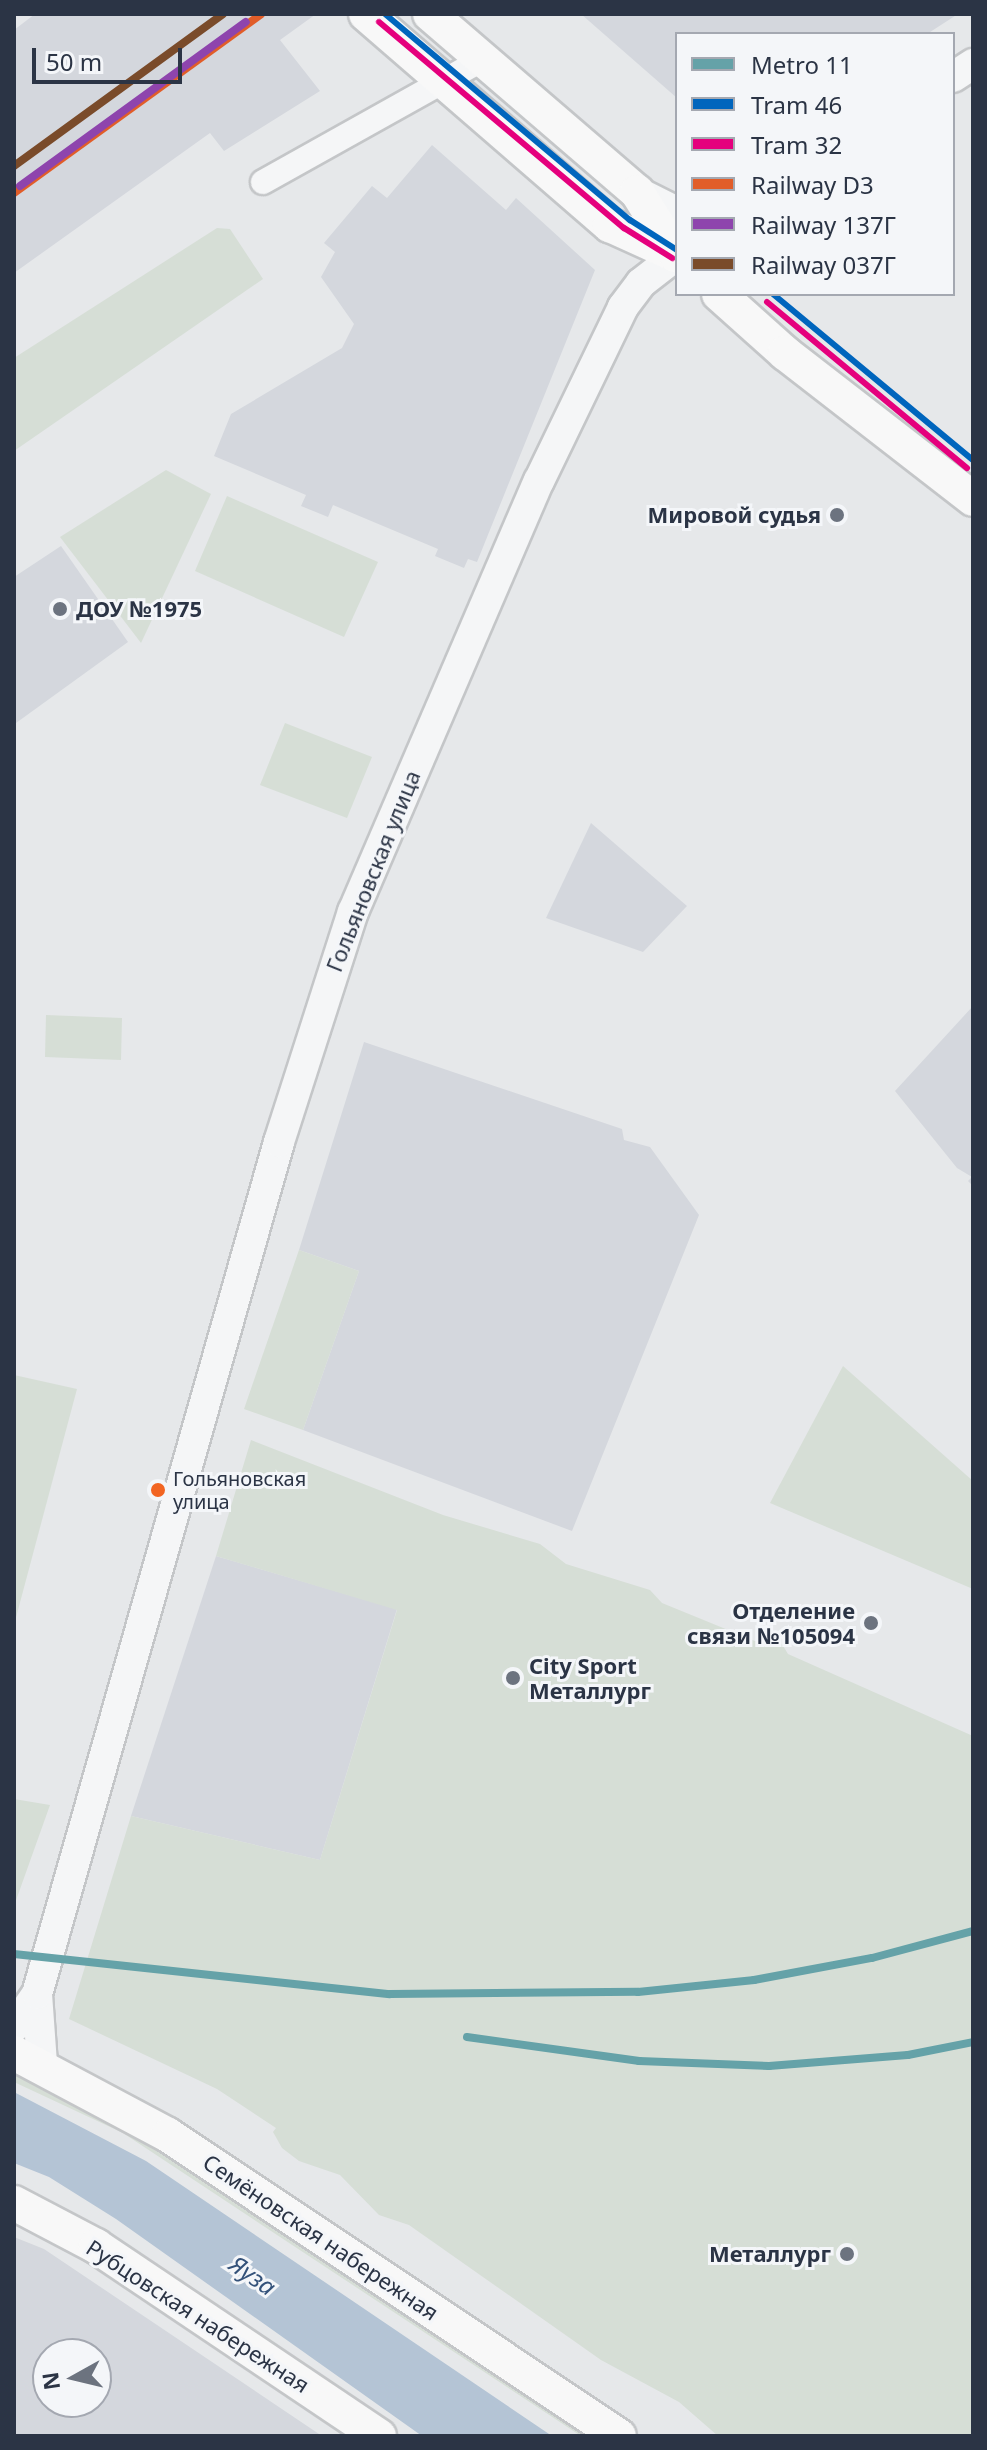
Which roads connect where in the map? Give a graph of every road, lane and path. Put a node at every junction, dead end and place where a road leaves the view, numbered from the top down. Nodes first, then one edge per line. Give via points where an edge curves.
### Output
1 (366, 14) edge
2 (430, 14) edge
3 (483, 59) junction
4 (973, 64) edge
5 (955, 76) edge
6 (446, 82) junction
7 (263, 182) dead end
8 (637, 192) junction
9 (675, 211) edge
10 (675, 252) edge
11 (675, 254) edge
12 (675, 257) edge
13 (721, 296) edge
14 (973, 499) edge
15 (37, 1994) junction
16 (14, 2027) edge
17 (28, 2059) edge
18 (15, 2208) edge
19 (379, 2436) edge
20 (619, 2436) edge

1 - 6 main road
2 - 3 main road
3 - 6 street
3 - 8 main road
4 - 5 street
6 - 7 street
6 - 11 main road via 610,225
8 - 9 street
8 - 10 main road
12 - 15 street, Гольяновская улица via 641,283 616,321 539,481 353,912 279,1142
13 - 14 main road via 785,353
15 - 16 street, Гольяновская улица
15 - 17 street, Гольяновская улица
17 - 20 main road, Семёновская набережная via 168,2135
18 - 19 main road, Рубцовская набережная via 96,2246

